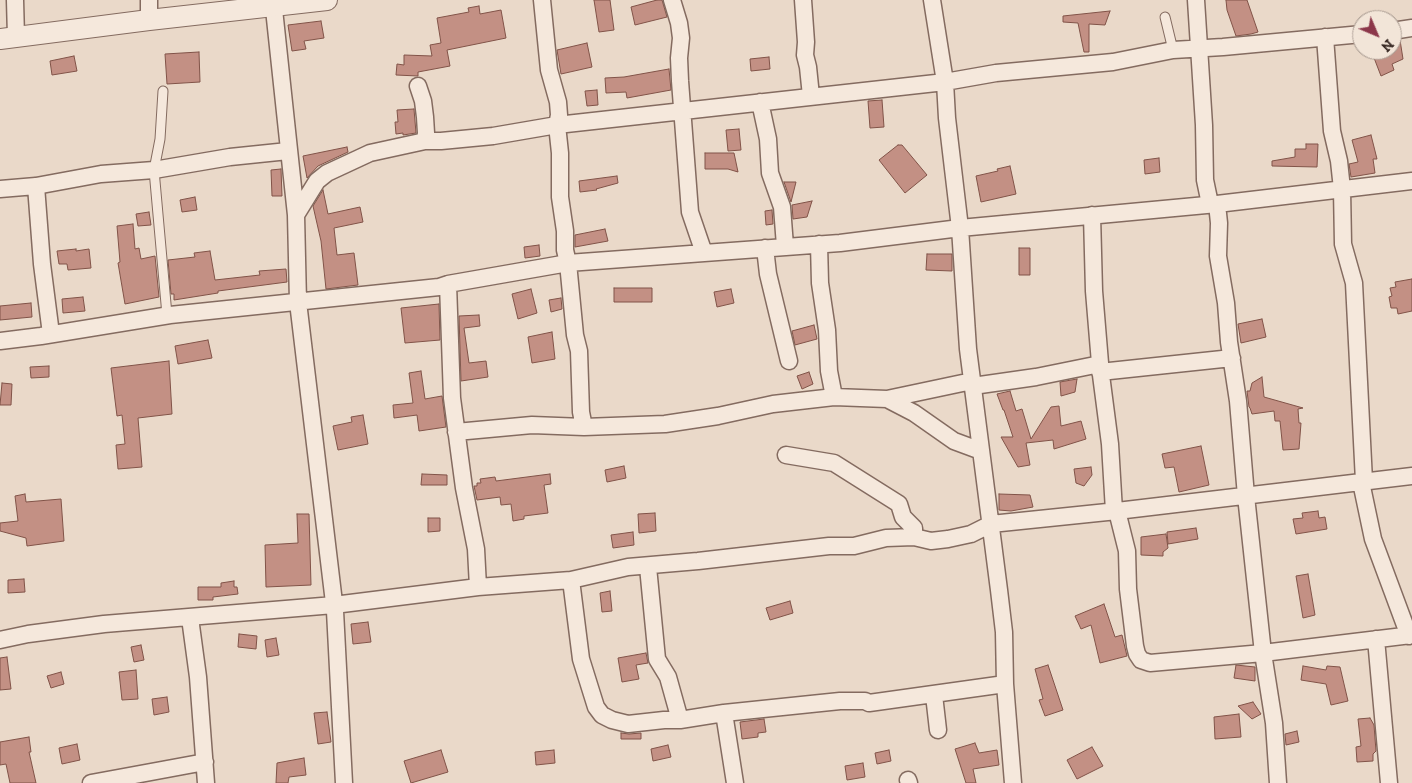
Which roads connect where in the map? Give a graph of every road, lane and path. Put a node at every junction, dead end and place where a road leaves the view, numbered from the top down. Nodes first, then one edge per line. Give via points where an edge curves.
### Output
1 (15, 0) edge
2 (149, 0) edge
3 (327, 0) edge
4 (542, 0) edge
5 (672, 0) edge
6 (803, 0) edge
7 (932, 0) edge
8 (1196, 0) edge
9 (273, 3) edge
10 (1165, 17) dead end
11 (149, 20) junction
12 (1352, 35) edge
13 (8, 38) edge
14 (1325, 38) junction
15 (1199, 48) junction
16 (1173, 50) junction
17 (945, 82) junction
18 (418, 86) dead end
19 (163, 91) dead end
20 (811, 96) junction
21 (760, 102) junction
22 (683, 111) junction
23 (557, 125) junction
24 (425, 141) junction
25 (288, 151) junction
26 (154, 170) junction
27 (1412, 182) edge
28 (36, 186) junction
29 (0, 189) edge
30 (1342, 189) junction
31 (1214, 204) junction
32 (296, 215) junction
33 (1092, 215) junction
34 (960, 228) junction
35 (819, 244) junction
36 (785, 246) junction
37 (764, 248) junction
38 (704, 253) junction
39 (568, 263) junction
40 (448, 284) junction
41 (298, 302) junction
42 (167, 315) junction
43 (51, 334) junction
44 (0, 341) edge
45 (1232, 358) junction
46 (789, 361) dead end
47 (1100, 368) junction
48 (972, 384) junction
49 (834, 397) junction
50 (887, 399) junction
51 (584, 427) junction
52 (456, 432) junction
53 (981, 452) junction
54 (786, 455) dead end
55 (1412, 476) edge
56 (1362, 482) junction
57 (1246, 496) junction
58 (1116, 511) junction
59 (991, 524) junction
60 (914, 537) junction
61 (648, 566) junction
62 (571, 580) junction
63 (478, 587) junction
64 (334, 606) junction
65 (190, 618) junction
66 (1411, 636) edge
67 (1376, 638) junction
68 (0, 640) edge
69 (1263, 653) junction
70 (1005, 684) junction
71 (934, 695) junction
72 (724, 713) junction
73 (680, 720) junction
74 (938, 730) dead end
75 (205, 762) junction
76 (91, 783) edge
77 (206, 783) edge
78 (344, 783) edge
79 (735, 783) edge
80 (1013, 783) edge
81 (1278, 783) edge
82 (1389, 783) edge

1 - 13 street
2 - 11 street
3 - 9 street
4 - 23 street via 549,70 558,102
5 - 22 street via 681,38 679,58
6 - 20 street via 805,55
7 - 17 street
8 - 15 street
9 - 11 street
9 - 25 street
10 - 16 lane
11 - 13 street
12 - 14 street
14 - 15 street
14 - 30 street via 1332,131
15 - 16 street
15 - 31 street via 1205,180
16 - 17 street via 1113,62 996,73
17 - 20 street
17 - 34 street
18 - 24 street via 423,101
19 - 26 lane
20 - 21 street
21 - 22 street
21 - 36 street via 768,138 770,173 782,207
22 - 23 street
22 - 38 street via 690,212
23 - 24 street via 493,136
23 - 39 street via 560,198
24 - 32 street via 370,153 326,173 317,181
25 - 26 street
25 - 32 street
26 - 28 street via 101,174
26 - 42 lane
27 - 30 street
28 - 29 street
28 - 43 street
30 - 31 street
30 - 56 street via 1343,244 1354,283
31 - 33 street
31 - 45 street via 1219,222 1218,256
32 - 41 street
33 - 34 street
33 - 47 street
34 - 35 street
34 - 48 street
35 - 36 street
35 - 49 street via 820,283
36 - 37 street
37 - 38 street
37 - 46 street
38 - 39 street
39 - 40 street
39 - 51 street
40 - 41 street via 439,288
40 - 52 street
41 - 42 street
41 - 64 street
42 - 43 street
43 - 44 street
45 - 47 street
45 - 57 street
47 - 48 street
47 - 58 street
48 - 50 street
48 - 53 street
49 - 50 street
49 - 51 street via 773,404 665,424
50 - 53 street via 954,441
51 - 52 street via 532,425
52 - 63 street via 476,549
53 - 59 street
54 - 60 street via 834,463 899,504 903,517 914,528
55 - 56 street
56 - 57 street
56 - 66 street via 1374,539
57 - 58 street
57 - 69 street
58 - 59 street
58 - 69 street via 1127,551 1128,589 1137,654 1141,660 1150,663
59 - 60 street via 971,534 948,539 931,541
59 - 70 street via 1004,632
60 - 61 street
61 - 62 street via 628,567
61 - 73 street via 657,659 668,677
62 - 63 street
62 - 73 street via 581,659 596,708 602,715 628,724
63 - 64 street
64 - 65 street
64 - 78 street
65 - 68 street via 104,624
65 - 75 street
66 - 67 street
67 - 69 street
67 - 82 street
69 - 81 street via 1274,724
70 - 71 street
70 - 80 street
71 - 72 street
71 - 74 street
72 - 73 street
72 - 79 street
75 - 76 street
75 - 77 street

